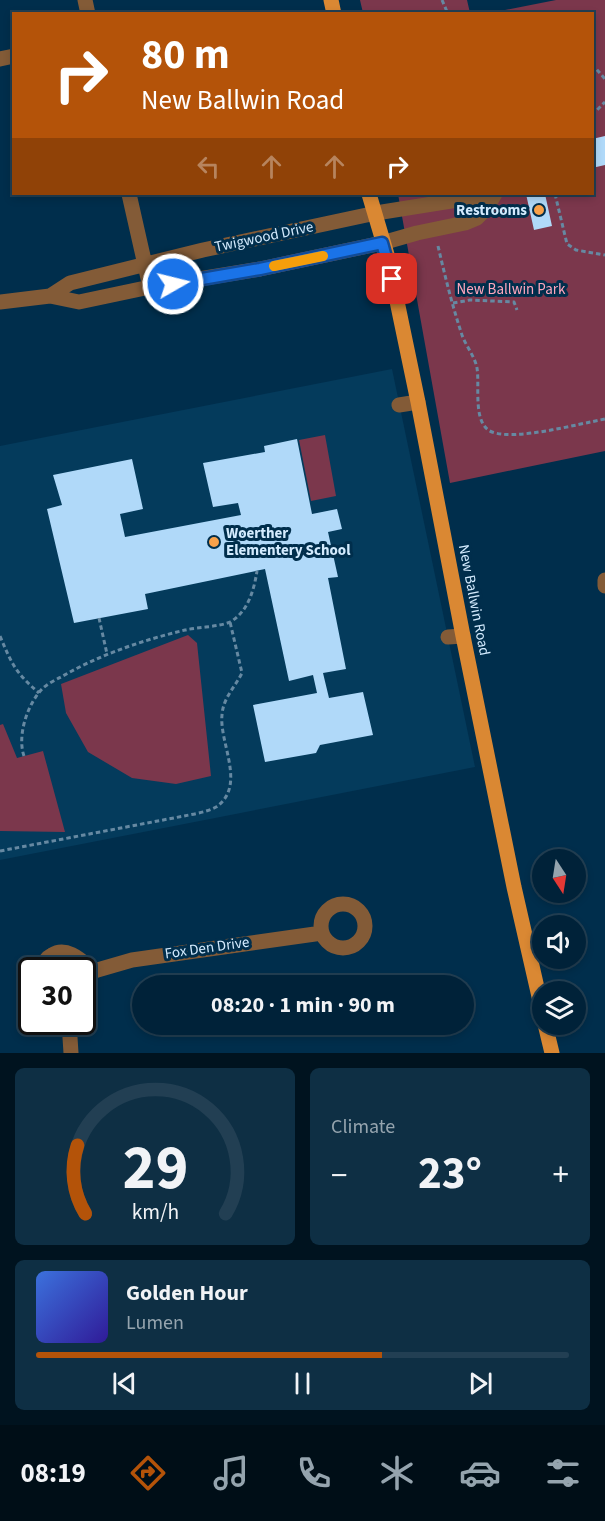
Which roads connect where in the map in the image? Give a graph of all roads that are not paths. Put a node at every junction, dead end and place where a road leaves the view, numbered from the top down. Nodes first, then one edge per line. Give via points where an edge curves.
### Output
1 (129, 195) edge
2 (369, 195) edge
3 (489, 195) edge
4 (494, 195) edge
5 (376, 213) junction
6 (382, 243) junction
7 (146, 264) junction
8 (150, 287) junction
9 (50, 296) junction
10 (0, 302) edge
11 (418, 402) junction
12 (399, 405) dead end
13 (605, 580) edge
14 (605, 586) edge
15 (322, 933) dead end
16 (48, 957) edge
17 (73, 957) edge
18 (96, 970) edge
19 (535, 981) edge
20 (70, 1035) edge
21 (548, 1035) edge
22 (71, 1053) edge
23 (552, 1053) edge

1 - 7 street
2 - 5 main road, New Ballwin Road
3 - 5 street
4 - 6 street via 477,218
5 - 6 main road, New Ballwin Road
5 - 7 street, Twigwood Drive
6 - 8 street, Twigwood Drive
6 - 11 main road, New Ballwin Road
7 - 8 street
7 - 9 street, Twigwood Drive via 70,282
8 - 9 street, Twigwood Drive via 79,302
9 - 10 street, Twigwood Drive
11 - 12 street
11 - 19 main road, New Ballwin Road via 455,637
13 - 14 street
15 - 18 street, Fox Den Drive via 160,954
16 - 17 street via 64,951
20 - 22 street
21 - 23 main road

